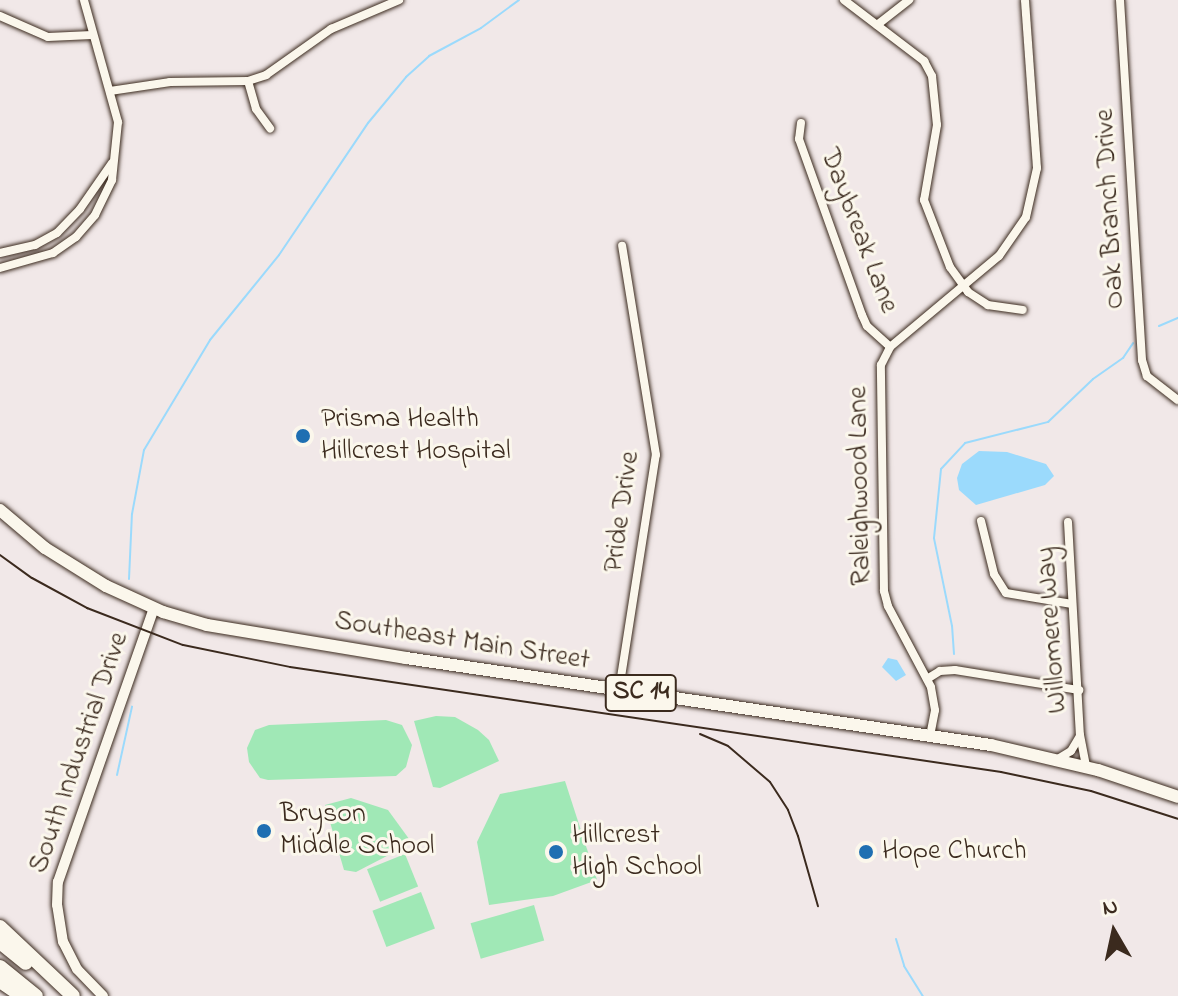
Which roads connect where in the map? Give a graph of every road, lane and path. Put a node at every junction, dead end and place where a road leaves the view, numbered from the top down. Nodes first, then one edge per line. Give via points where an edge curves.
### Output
1 (84, 0) edge
2 (399, 0) edge
3 (844, 0) edge
4 (909, 0) edge
5 (1025, 0) edge
6 (1120, 0) edge
7 (0, 16) edge
8 (877, 25) junction
9 (92, 35) junction
10 (248, 81) junction
11 (110, 91) junction
12 (801, 123) dead end
13 (270, 128) dead end
14 (112, 163) junction
15 (622, 246) dead end
16 (0, 253) edge
17 (0, 268) edge
18 (963, 286) junction
19 (1023, 310) dead end
20 (890, 347) junction
21 (1178, 400) edge
22 (0, 510) edge
23 (981, 521) dead end
24 (1068, 522) dead end
25 (1072, 604) junction
26 (154, 608) junction
27 (927, 679) junction
28 (619, 690) junction
29 (1079, 690) junction
30 (1080, 735) junction
31 (930, 736) junction
32 (1058, 759) junction
33 (1086, 767) junction
34 (1178, 797) edge
35 (0, 927) edge
36 (0, 942) edge
37 (0, 967) edge
38 (0, 981) edge
39 (22, 996) edge
40 (36, 996) edge
41 (66, 996) edge
42 (73, 996) edge
43 (103, 996) edge

1 - 9 street
2 - 10 street via 331,29 266,75
3 - 8 street
4 - 8 street
5 - 18 street, Raleighwood Lane via 1034,193 1016,237
6 - 21 street, Oak Branch Drive via 1142,360 1147,376
7 - 9 street via 48,37
8 - 18 street via 924,61 932,76 937,125 924,200
9 - 11 street
10 - 11 street via 170,82
10 - 13 street via 256,109
11 - 14 street via 119,130
12 - 20 street, Daybreak Lane via 799,139 862,315
14 - 16 street via 57,233 35,245
14 - 17 street via 103,201 76,237 53,253
15 - 28 street, Pride Drive via 656,455
18 - 19 street via 988,305
18 - 20 street, Raleighwood Lane
20 - 27 street, Raleighwood Lane via 880,382 884,591
22 - 26 main road, Southeast Main Street / SC 14 via 74,568
23 - 25 street via 994,574 1006,593
24 - 25 street, Willomere Way
25 - 29 street, Willomere Way
26 - 28 main road, Southeast Main Street / SC 14 via 242,633
26 - 43 street, South Industrial Drive via 58,882 63,942 77,969
27 - 29 street via 955,670
27 - 31 street, Raleighwood Lane via 935,710
28 - 31 main road, Southeast Main Street / SC 14
29 - 30 street, Willomere Way
30 - 32 street, Willomere Way via 1071,751
30 - 33 street, Willomere Way
31 - 32 main road, Southeast Main Street / SC 14
32 - 33 main road, Southeast Main Street / SC 14
33 - 34 main road, Southeast Main Street / SC 14
35 - 42 highway
36 - 41 highway
37 - 40 highway
38 - 39 highway

